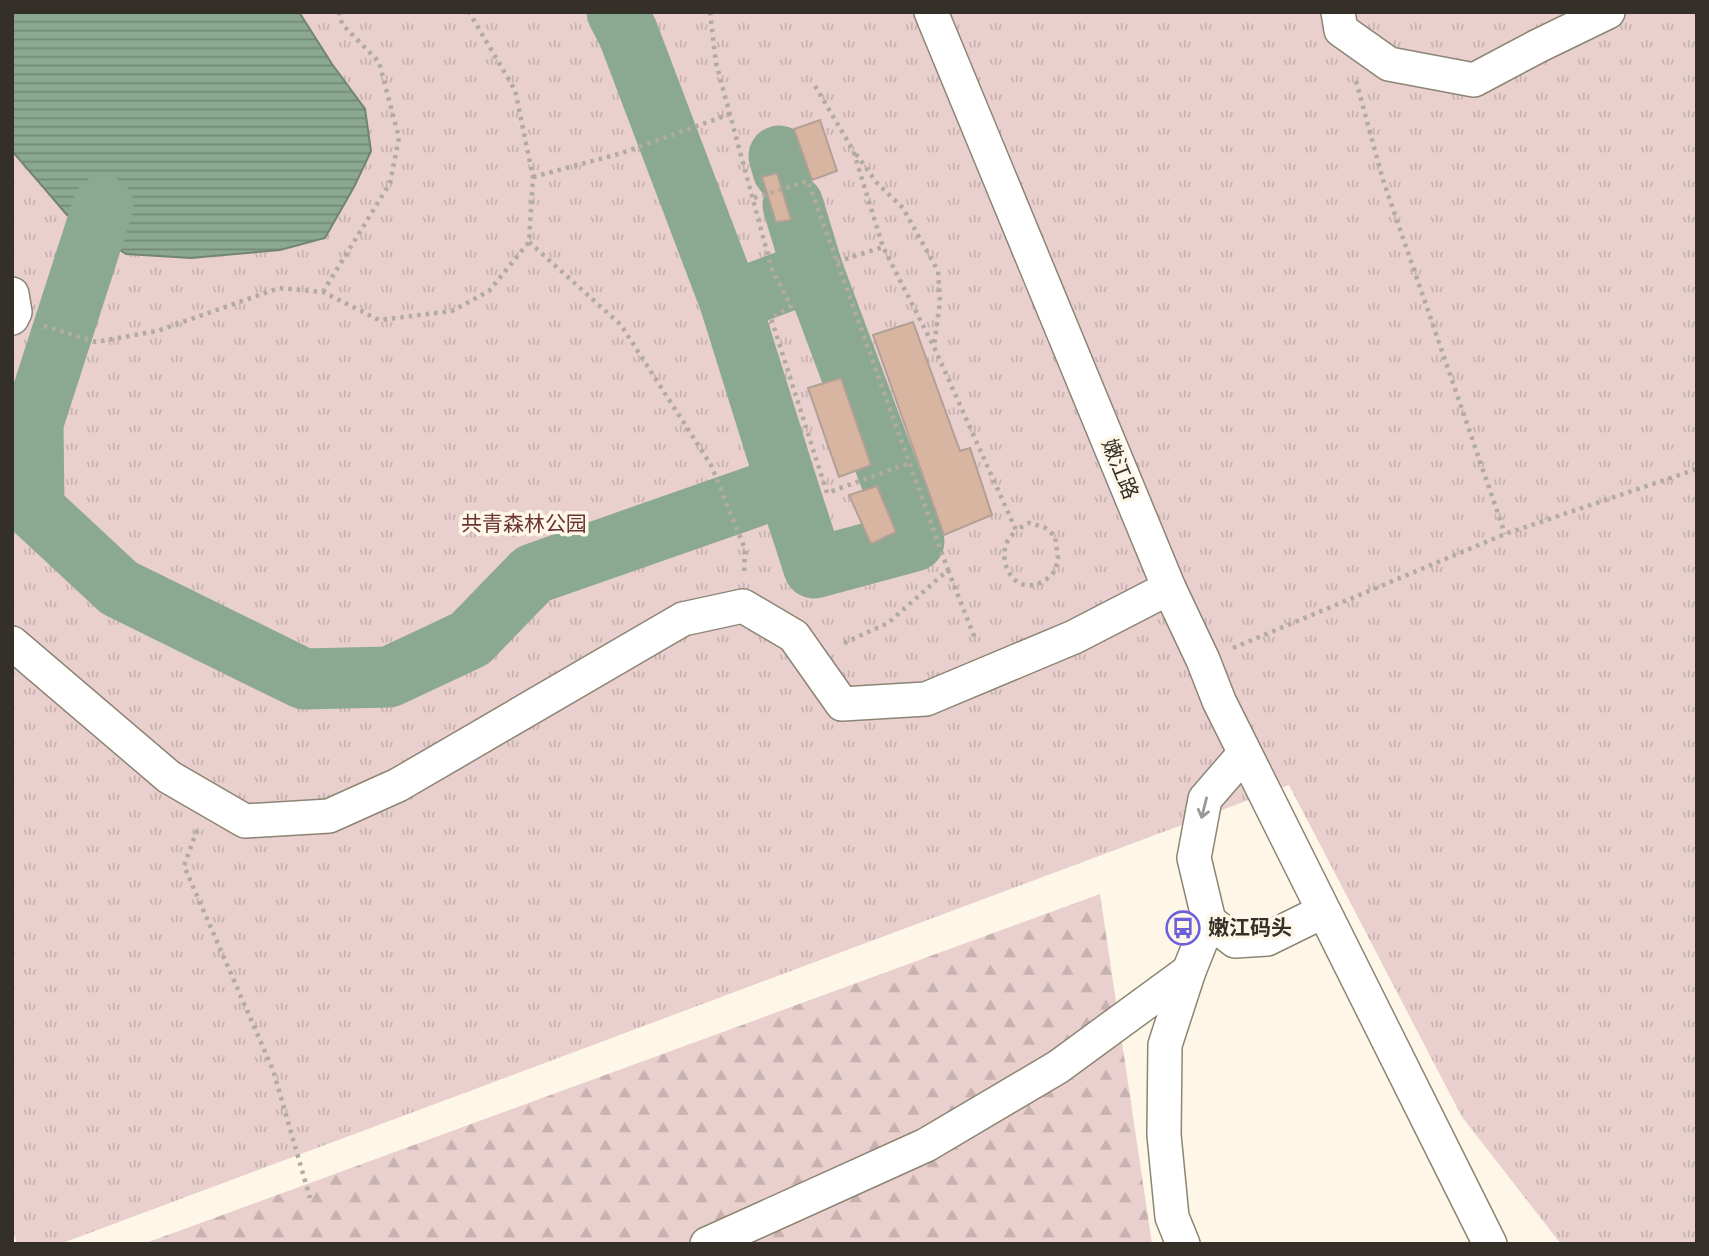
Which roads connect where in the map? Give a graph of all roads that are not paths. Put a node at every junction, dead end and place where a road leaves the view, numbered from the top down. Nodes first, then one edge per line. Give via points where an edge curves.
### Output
1 (932, 12) edge
2 (1338, 12) edge
3 (1608, 12) edge
4 (12, 294) edge
5 (12, 318) edge
6 (1169, 588) junction
7 (12, 643) edge
8 (1244, 754) junction
9 (1322, 912) junction
10 (1209, 921) junction
11 (1189, 971) junction
12 (707, 1244) edge
13 (1183, 1244) edge
14 (1490, 1244) edge

1 - 6 street, 嫩江路
2 - 3 street via 1341,30 1389,64 1474,80
4 - 5 street
6 - 7 street via 1074,638 926,699 842,705 794,636 743,606 683,619 398,785 329,816 245,821 169,777
6 - 8 street, 嫩江路
8 - 9 street, 嫩江路
8 -> 10 street via 1205,799 1194,858
9 - 10 street via 1267,939 1236,941
9 - 14 street, 嫩江路
10 - 11 street
11 - 12 street via 1058,1067 926,1145
11 - 13 street via 1165,1045 1164,1135 1172,1217

